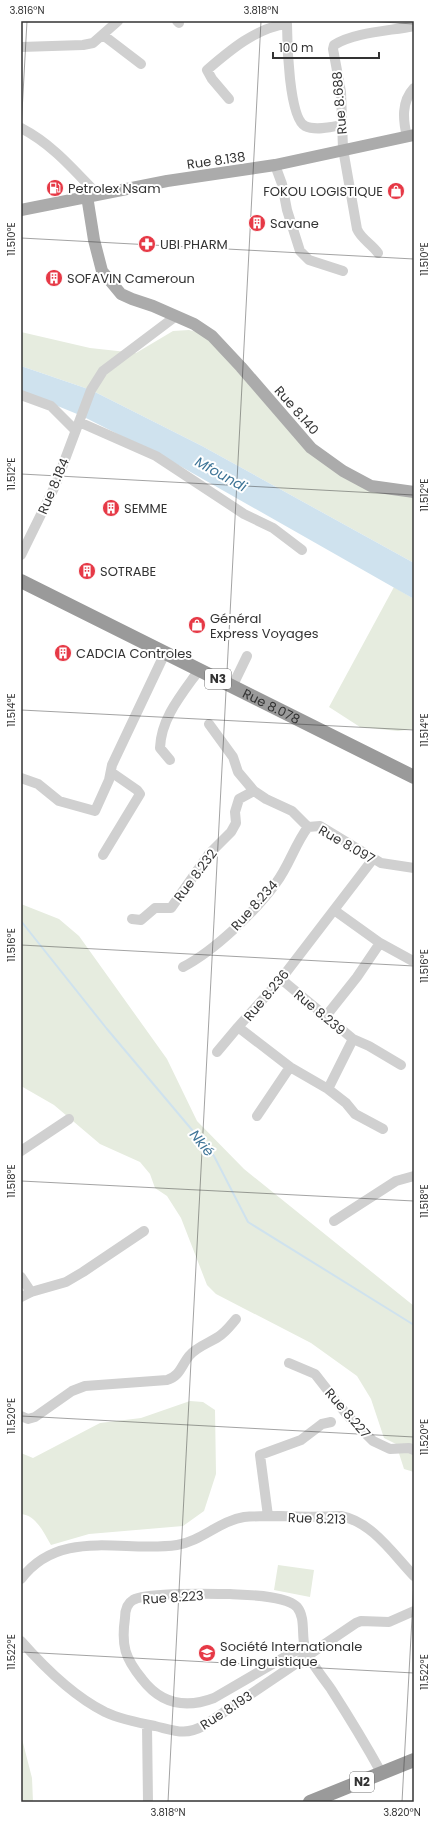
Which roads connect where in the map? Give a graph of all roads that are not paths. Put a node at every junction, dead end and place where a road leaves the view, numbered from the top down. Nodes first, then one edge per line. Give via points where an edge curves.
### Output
1 (118, 21) edge
2 (414, 26) edge
3 (103, 36) junction
4 (21, 47) edge
5 (141, 64) dead end
6 (414, 88) edge
7 (229, 99) dead end
8 (342, 125) junction
9 (21, 128) edge
10 (411, 136) edge
11 (343, 149) junction
12 (275, 165) junction
13 (92, 195) junction
14 (21, 210) edge
15 (378, 253) dead end
16 (343, 271) dead end
17 (176, 316) junction
18 (21, 395) edge
19 (79, 422) junction
20 (414, 492) edge
21 (302, 550) dead end
22 (21, 555) edge
23 (21, 581) edge
24 (165, 653) junction
25 (247, 656) dead end
26 (199, 670) junction
27 (232, 687) junction
28 (209, 724) dead end
29 (170, 760) dead end
30 (111, 772) junction
31 (21, 778) edge
32 (414, 778) edge
33 (254, 792) junction
34 (308, 827) junction
35 (103, 856) dead end
36 (374, 859) junction
37 (414, 868) edge
38 (334, 910) junction
39 (132, 920) dead end
40 (380, 943) junction
41 (411, 960) dead end
42 (182, 967) dead end
43 (281, 979) junction
44 (326, 1016) junction
45 (238, 1027) junction
46 (353, 1039) junction
47 (217, 1052) dead end
48 (401, 1065) dead end
49 (290, 1067) junction
50 (328, 1089) junction
51 (257, 1116) dead end
52 (69, 1119) dead end
53 (384, 1129) dead end
54 (21, 1151) edge
55 (414, 1176) edge
56 (334, 1221) dead end
57 (144, 1232) dead end
58 (21, 1277) edge
59 (31, 1292) junction
60 (21, 1297) edge
61 (236, 1319) dead end
62 (289, 1363) dead end
63 (21, 1416) edge
64 (331, 1422) dead end
65 (414, 1450) edge
66 (268, 1516) junction
67 (414, 1576) edge
68 (21, 1578) edge
69 (414, 1611) edge
70 (21, 1641) edge
71 (307, 1652) junction
72 (147, 1725) junction
73 (414, 1760) edge
74 (382, 1774) junction
75 (331, 1798) edge
76 (148, 1802) edge
77 (310, 1802) edge

1 - 3 street
2 - 8 street, Rue 8.688 via 357,37 334,45 341,92
3 - 4 street via 93,43 83,45
3 - 5 street
6 - 10 street via 404,106 404,126
7 - 8 street via 212,80 207,70 250,38 273,26 287,24 286,52 300,121 307,128
8 - 11 street, Rue 8.688
9 - 13 street via 39,137 55,150
10 - 11 main road, Rue 8.138
11 - 12 main road, Rue 8.138
11 - 15 street, Rue 8.688 via 357,229
12 - 13 main road, Rue 8.138
12 - 16 street via 300,250 309,260
13 - 14 main road, Rue 8.138
13 - 17 main road, Rue 8.140 via 94,240 102,271 120,294
17 - 19 street, Rue 8.184 via 103,371 91,390
17 - 20 main road, Rue 8.140 via 212,336 311,448 343,471 371,486
18 - 19 street via 51,406
19 - 21 street via 156,456 244,514 273,528
19 - 22 street, Rue 8.184 via 55,486
23 - 24 highway, Rue 8.078 / N3
24 - 26 highway, Rue 8.078 / N3
24 - 30 street
25 - 27 street
26 - 27 highway, Rue 8.078 / N3
26 - 29 street via 170,712 162,732 160,748
27 - 32 highway, Rue 8.078 / N3
28 - 33 street, Rue 8.097 via 233,757 238,772
30 - 31 street via 95,811 59,801 38,784
30 - 35 street via 140,794
33 - 34 street, Rue 8.097 via 292,811
33 - 39 street, Rue 8.232 via 239,799 235,812 236,823 231,832 209,854 171,908 156,908 141,920
34 - 36 street, Rue 8.097 via 320,826
34 - 42 street, Rue 8.234 via 276,884 223,939 199,959
36 - 37 street, Rue 8.097 via 381,863
36 - 38 street, Rue 8.236
38 - 40 street
38 - 43 street, Rue 8.236
40 - 41 street
40 - 44 street
43 - 44 street, Rue 8.239
43 - 45 street, Rue 8.236
44 - 46 street, Rue 8.239
45 - 47 street
45 - 49 street, Rue 8.236
46 - 48 street
46 - 50 street, Rue 8.239
49 - 50 street, Rue 8.236
49 - 51 street
50 - 53 street, Rue 8.236 via 355,1114
52 - 54 street
55 - 56 street via 396,1181
57 - 59 street via 66,1282
58 - 59 street
59 - 60 street
61 - 63 street via 225,1332 190,1355 174,1378 85,1386 72,1391 36,1417 28,1419
62 - 65 street, Rue 8.227 via 315,1374 347,1415 372,1441 390,1449
64 - 66 street via 318,1427 301,1440 260,1455
66 - 67 street, Rue 8.213 via 352,1518 368,1528
66 - 68 street, Rue 8.213 via 243,1517 223,1524 189,1543 75,1546 40,1561
69 - 71 street, Rue 8.193 via 389,1622 361,1621
70 - 72 street, Rue 8.193 via 63,1682 88,1701 106,1712
71 - 71 street, Rue 8.223 via 301,1615 296,1606 288,1601 265,1596 220,1594 151,1595 133,1600 126,1610 123,1629 129,1663 150,1689 164,1699 177,1703 204,1702 295,1651
71 - 72 street, Rue 8.193 via 194,1731 181,1732
71 - 74 street, Rue 8.223 via 360,1733
72 - 76 street
73 - 74 highway, N2
74 - 75 highway, N2
75 - 77 highway, N2

